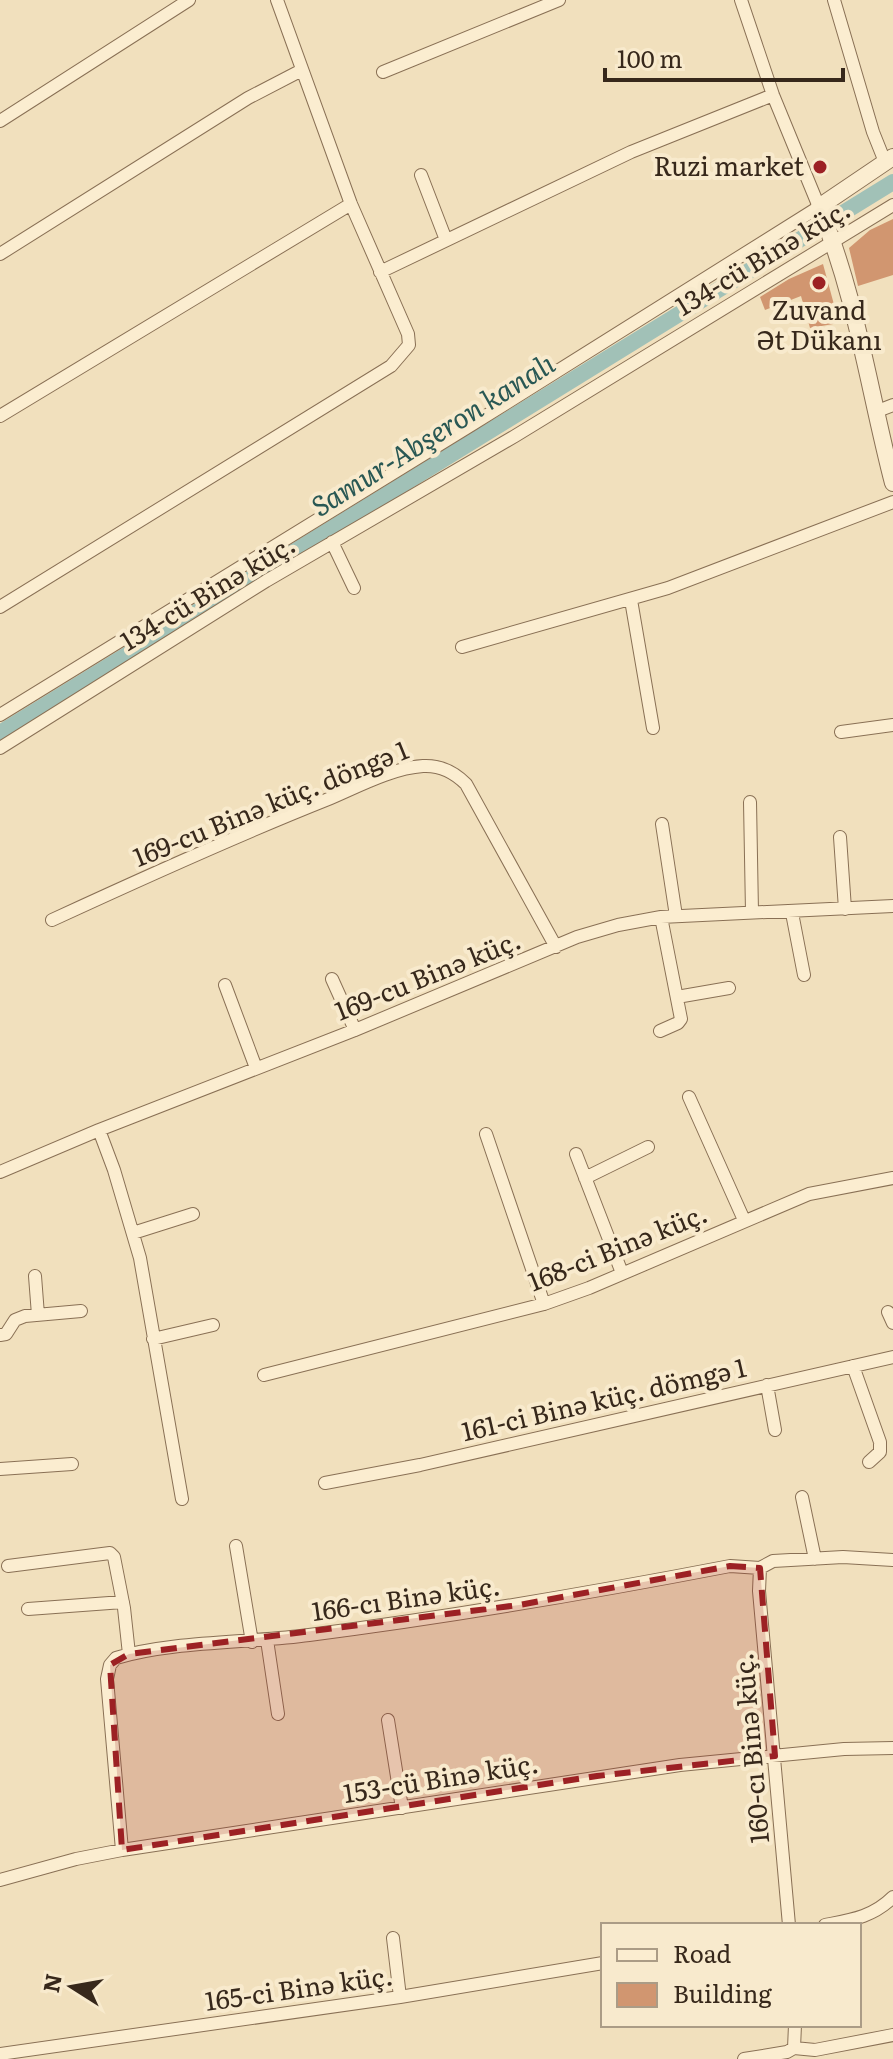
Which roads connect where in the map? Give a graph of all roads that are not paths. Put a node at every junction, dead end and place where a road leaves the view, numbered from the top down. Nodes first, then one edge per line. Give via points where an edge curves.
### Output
1 (189, 0) edge
2 (277, 0) edge
3 (559, 0) edge
4 (741, 0) edge
5 (834, 0) edge
6 (302, 70) junction
7 (383, 72) dead end
8 (773, 95) junction
9 (0, 121) edge
10 (889, 159) edge
11 (421, 175) dead end
12 (351, 204) junction
13 (893, 205) edge
14 (819, 207) junction
15 (446, 240) junction
16 (834, 242) junction
17 (0, 254) edge
18 (380, 272) junction
19 (893, 405) edge
20 (875, 412) junction
21 (0, 416) edge
22 (893, 483) edge
23 (893, 502) edge
24 (332, 542) junction
25 (354, 588) dead end
26 (631, 600) junction
27 (0, 607) edge
28 (462, 647) dead end
29 (0, 715) edge
30 (893, 725) edge
31 (653, 728) dead end
32 (841, 732) dead end
33 (0, 748) edge
34 (750, 802) dead end
35 (662, 824) dead end
36 (840, 837) dead end
37 (893, 906) edge
38 (845, 909) junction
39 (752, 912) junction
40 (792, 913) junction
41 (676, 916) junction
42 (661, 917) junction
43 (52, 920) dead end
44 (556, 947) junction
45 (804, 975) dead end
46 (332, 979) dead end
47 (225, 985) dead end
48 (729, 988) dead end
49 (677, 997) junction
50 (355, 1030) junction
51 (660, 1031) dead end
52 (256, 1068) junction
53 (689, 1097) dead end
54 (99, 1130) junction
55 (486, 1134) dead end
56 (648, 1147) dead end
57 (576, 1154) dead end
58 (0, 1172) edge
59 (585, 1178) junction
60 (893, 1178) edge
61 (193, 1214) dead end
62 (744, 1220) junction
63 (133, 1233) junction
64 (622, 1273) junction
65 (35, 1276) dead end
66 (544, 1304) junction
67 (81, 1311) dead end
68 (38, 1315) junction
69 (213, 1325) dead end
70 (0, 1335) edge
71 (153, 1339) junction
72 (893, 1357) edge
73 (853, 1366) junction
74 (264, 1375) dead end
75 (767, 1385) junction
76 (775, 1430) dead end
77 (869, 1462) dead end
78 (72, 1464) dead end
79 (0, 1469) edge
80 (325, 1483) dead end
81 (802, 1497) dead end
82 (182, 1499) dead end
83 (236, 1546) dead end
84 (815, 1559) junction
85 (893, 1560) edge
86 (8, 1566) dead end
87 (760, 1568) junction
88 (123, 1602) junction
89 (28, 1609) dead end
90 (267, 1640) junction
91 (252, 1642) junction
92 (129, 1654) junction
93 (278, 1714) dead end
94 (388, 1720) dead end
95 (893, 1748) edge
96 (775, 1756) junction
97 (402, 1808) junction
98 (122, 1850) junction
99 (0, 1880) edge
100 (893, 1897) edge
101 (789, 1923) edge
102 (835, 1923) edge
103 (393, 1938) dead end
104 (601, 1963) edge
105 (400, 1997) junction
106 (795, 2027) edge
107 (893, 2035) edge
108 (794, 2048) junction
109 (0, 2054) edge
110 (744, 2059) edge

1 - 9 street
2 - 6 street
3 - 7 street
4 - 8 street
5 - 10 street via 873,132
6 - 12 street
6 - 17 street via 248,98
8 - 14 street
8 - 15 street via 631,152
10 - 14 street
11 - 15 street
12 - 18 street
12 - 21 street
13 - 16 street, 134-cü Binə küç.
14 - 16 street
14 - 29 street
15 - 18 street
16 - 20 street
16 - 24 street, 134-cü Binə küç.
18 - 27 street via 408,334 409,345 391,366
19 - 20 street
20 - 22 street
23 - 26 street
24 - 25 street
24 - 33 street, 134-cü Binə küç.
26 - 28 street
26 - 31 street
30 - 32 street
34 - 39 street
35 - 41 street
36 - 38 street
37 - 38 street, 169-cu Binə küç.
38 - 40 street, 169-cu Binə küç.
39 - 40 street, 169-cu Binə küç.
39 - 41 street, 169-cu Binə küç.
40 - 45 street
41 - 42 street, 169-cu Binə küç.
42 - 44 street, 169-cu Binə küç. via 618,925
42 - 49 street
43 - 44 street, 169-cu Binə küç. döngə 1 via 229,839 392,774 434,766 455,773 466,784
44 - 50 street, 169-cu Binə küç.
46 - 50 street
47 - 52 street
48 - 49 street
49 - 51 street via 681,1019
50 - 52 street, 169-cu Binə küç.
52 - 54 street, 169-cu Binə küç.
53 - 62 street
54 - 58 street, 169-cu Binə küç.
54 - 63 street
55 - 66 street
56 - 59 street
57 - 59 street
59 - 64 street
60 - 62 street, 168-ci Binə küç. via 809,1194
61 - 63 street
62 - 64 street, 168-ci Binə küç.
63 - 71 street
64 - 66 street, 168-ci Binə küç.
65 - 68 street
66 - 74 street, 168-ci Binə küç.
67 - 68 street
68 - 70 street via 15,1320
69 - 71 street
71 - 82 street
72 - 73 street, 161-ci Binə küç. dömgə 1
73 - 75 street, 161-ci Binə küç. dömgə 1
73 - 77 street via 880,1442 880,1452
75 - 76 street
75 - 80 street, 161-ci Binə küç. dömgə 1
78 - 79 street
81 - 84 street
83 - 91 street
84 - 85 street, 166-cı Binə küç.
84 - 87 street, 166-cı Binə küç. via 773,1561
86 - 88 street via 110,1553
87 - 90 street, 166-cı Binə küç. via 730,1566 545,1601
87 - 96 street, 160-cı Binə küç.
88 - 89 street
88 - 92 street
90 - 91 street, 166-cı Binə küç.
90 - 93 street
91 - 92 street, 166-cı Binə küç.
92 - 98 street via 116,1658 107,1679
94 - 97 street
95 - 96 street, 153-cü Binə küç.
96 - 97 street, 153-cü Binə küç. via 597,1776
96 - 101 street, 160-cı Binə küç.
97 - 98 street, 153-cü Binə küç.
98 - 99 street, 153-cü Binə küç.
100 - 102 street via 882,1909
103 - 105 street
104 - 105 street, 165-ci Binə küç.
105 - 109 street, 165-ci Binə küç.
106 - 108 street
107 - 108 street via 815,2050
108 - 110 street

